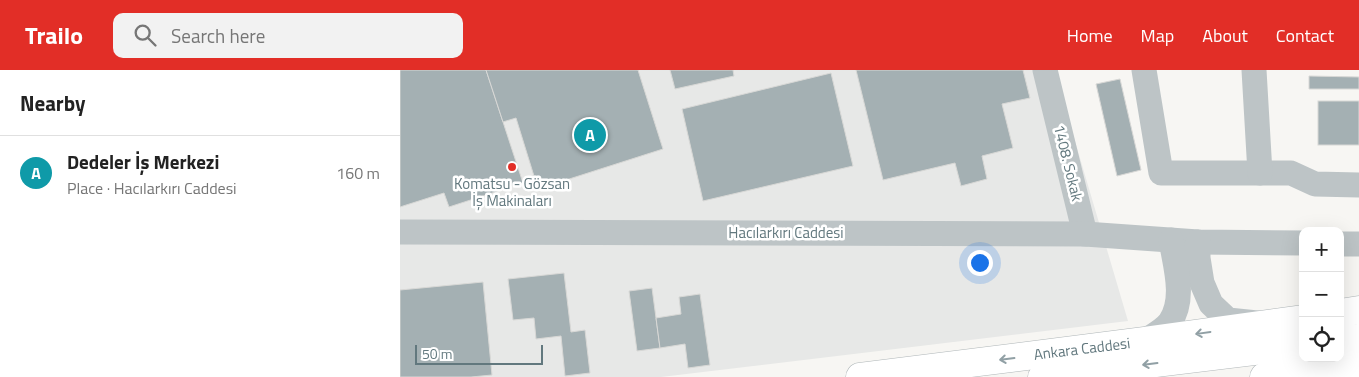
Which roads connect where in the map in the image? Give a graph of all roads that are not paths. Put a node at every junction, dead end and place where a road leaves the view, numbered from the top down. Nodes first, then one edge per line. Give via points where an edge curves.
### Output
1 (1058, 70) edge
2 (1144, 70) edge
3 (1254, 70) edge
4 (1048, 82) edge
5 (1260, 173) junction
6 (1359, 185) edge
7 (400, 232) edge
8 (1085, 234) junction
9 (1171, 240) junction
10 (1198, 242) junction
11 (1299, 244) edge
12 (1344, 244) edge
13 (1359, 244) edge
14 (1359, 310) edge
15 (1344, 312) edge
16 (1299, 320) edge
17 (1264, 324) junction
18 (1359, 338) edge
19 (1344, 340) edge
20 (1146, 341) junction
21 (1299, 345) edge
22 (1359, 365) edge
23 (860, 377) edge
24 (1042, 377) edge
25 (1264, 377) edge

1 - 4 street, 1408. Sokak
2 - 5 street via 1161,174
3 - 5 street
4 - 8 street, 1408. Sokak
5 - 6 street via 1292,173 1315,184
7 - 8 street, Hacılarkırı Caddesi
8 - 9 street, Hacılarkırı Caddesi
9 - 10 street, Hacılarkırı Caddesi
9 - 20 street via 1178,282 1178,308 1169,323
10 - 11 street, Hacılarkırı Caddesi
10 - 17 street via 1202,283 1211,304 1228,320
12 - 13 street
14 - 15 main road
16 - 17 main road, Ankara Caddesi
17 -> 20 main road, Ankara Caddesi
18 - 19 main road
20 -> 23 main road, Ankara Caddesi
21 -> 24 main road, Ankara Caddesi
22 - 25 main road

